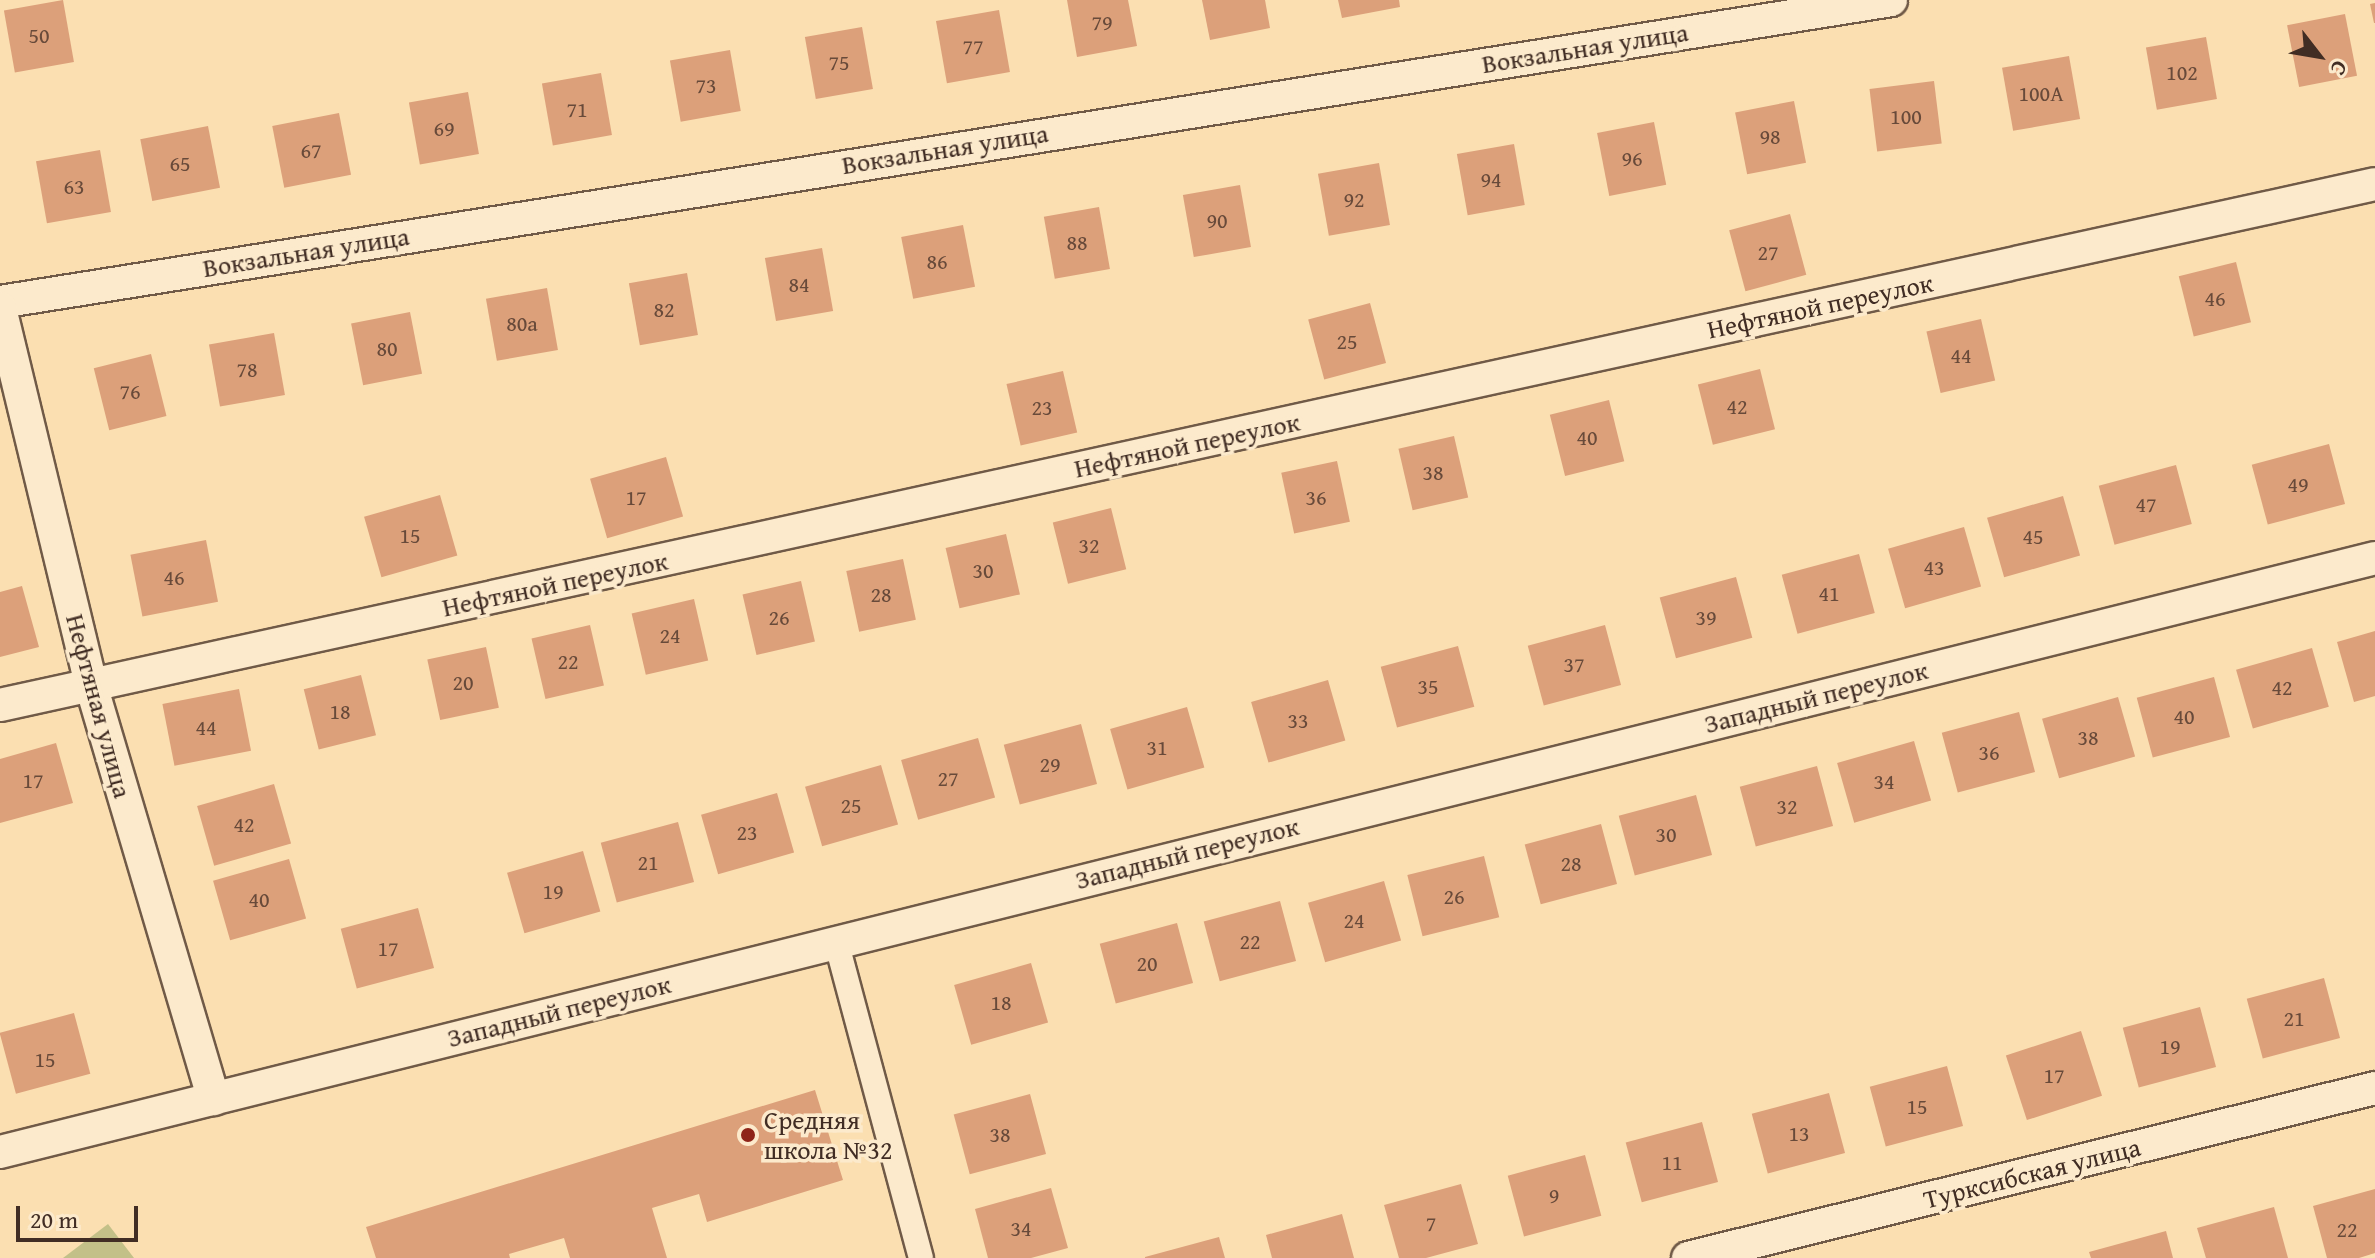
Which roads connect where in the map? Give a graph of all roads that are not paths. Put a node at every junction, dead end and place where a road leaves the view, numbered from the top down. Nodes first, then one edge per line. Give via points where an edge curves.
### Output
1 (1891, 0) edge
2 (2375, 184) edge
3 (0, 302) edge
4 (0, 308) edge
5 (2375, 558) edge
6 (91, 685) junction
7 (0, 705) edge
8 (836, 941) junction
9 (2375, 1088) edge
10 (214, 1099) junction
11 (0, 1152) edge
12 (921, 1258) edge
13 (1688, 1258) edge

1 - 3 street, Вокзальная улица
2 - 6 street, Нефтяной переулок
4 - 6 street, Нефтяная улица
5 - 8 street, Западный переулок
6 - 7 street, Нефтяной переулок
6 - 10 street, Нефтяная улица
8 - 10 street, Западный переулок
8 - 12 street
9 - 13 street, Турксибская улица
10 - 11 street, Западный переулок

